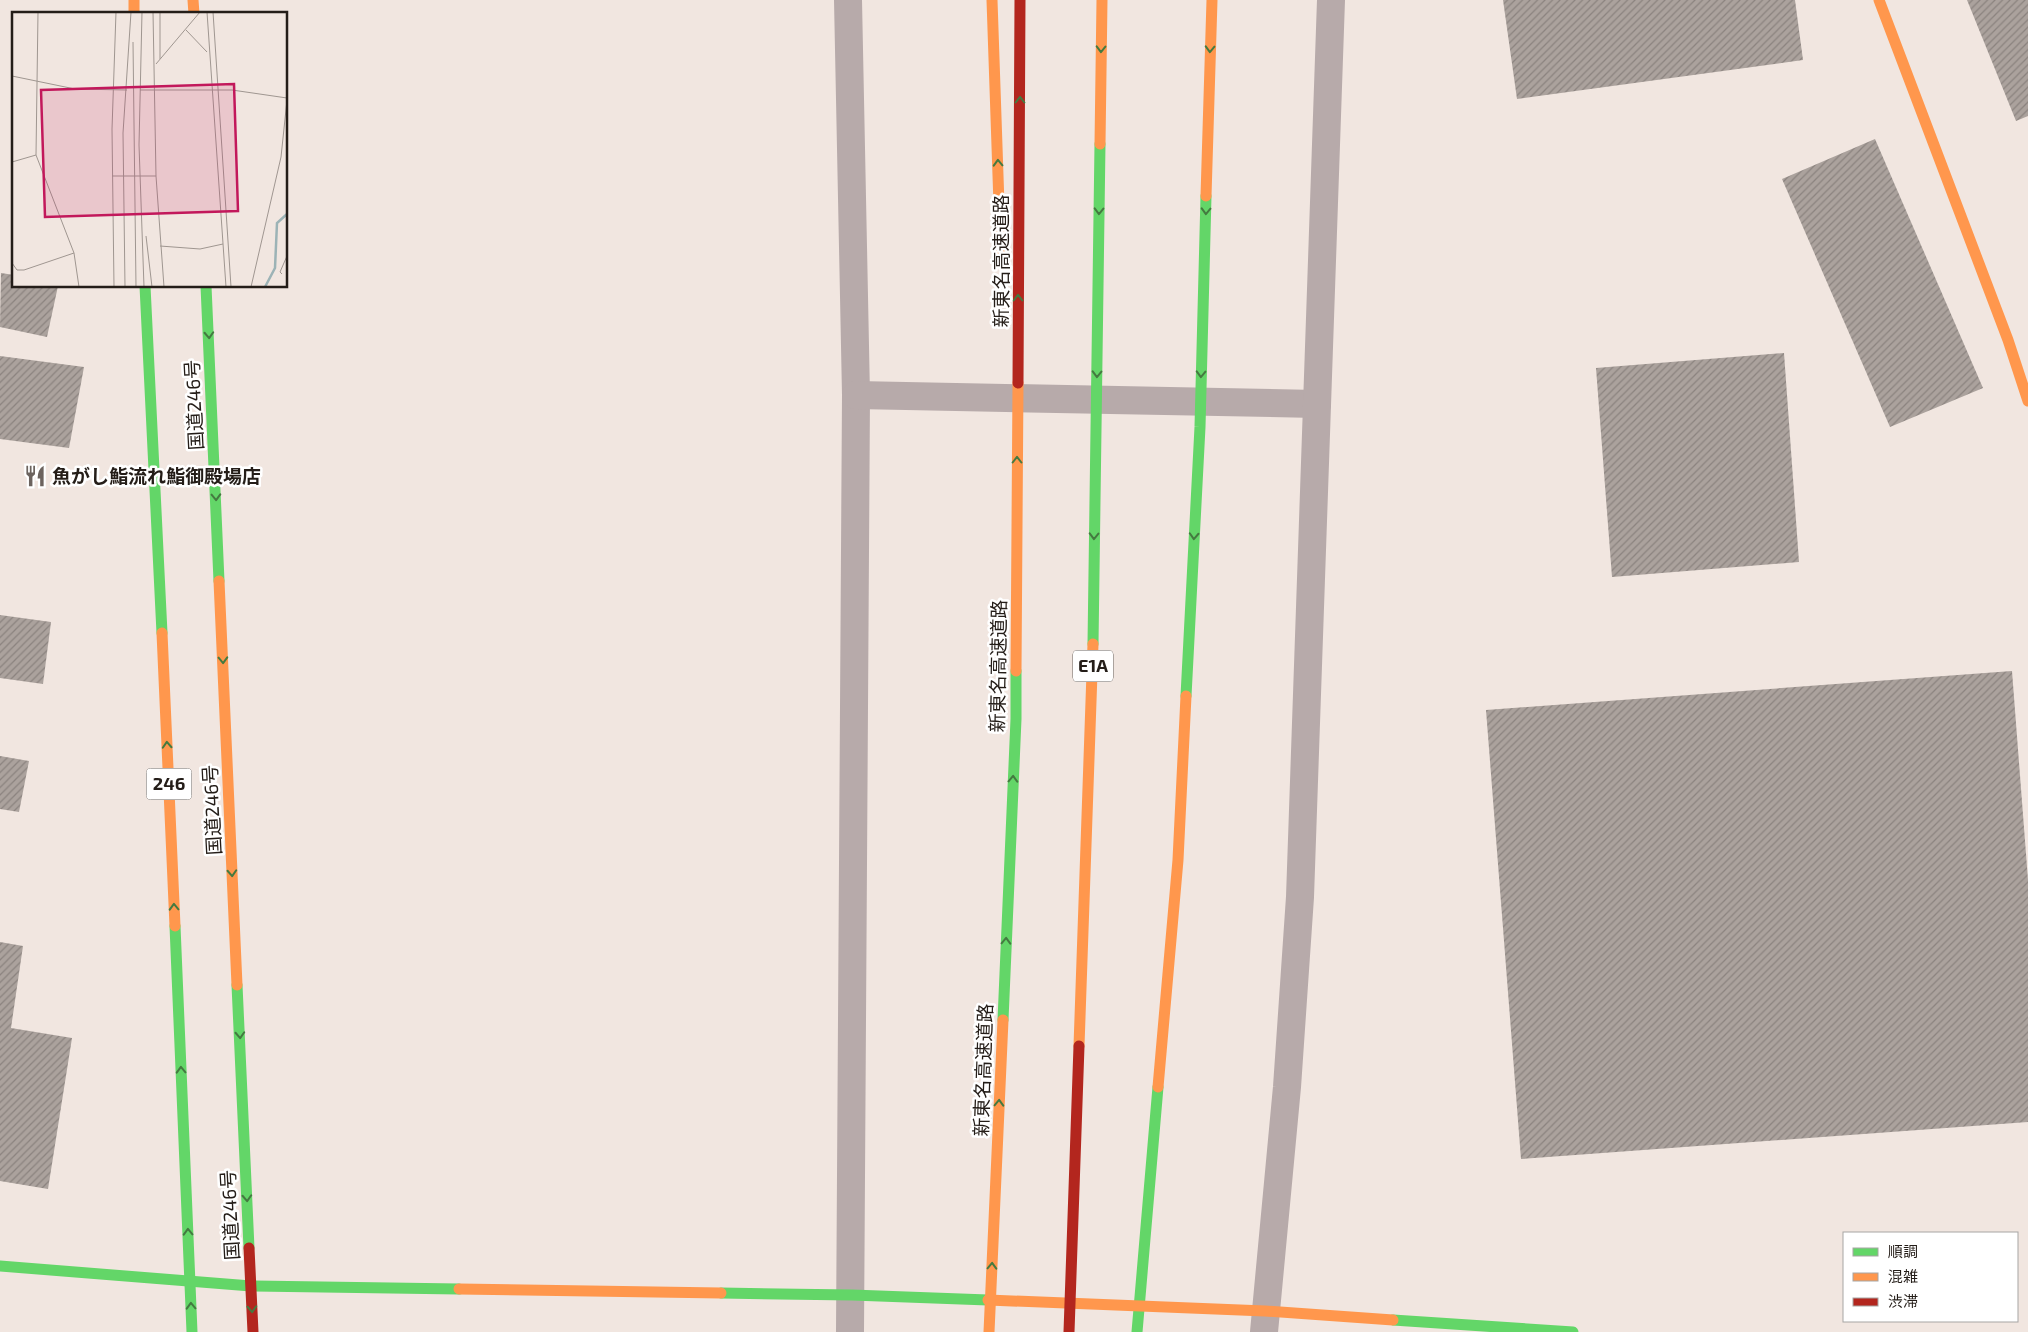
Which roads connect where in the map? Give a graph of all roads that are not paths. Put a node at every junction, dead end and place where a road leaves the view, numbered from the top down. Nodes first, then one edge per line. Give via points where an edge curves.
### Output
1 (848, 0) edge
2 (992, 0) edge
3 (1020, 0) edge
4 (1102, 0) edge
5 (1212, 0) edge
6 (1331, 0) edge
7 (1879, 0) edge
8 (1001, 271) dead end
9 (146, 288) edge
10 (206, 288) edge
11 (1005, 390) dead end
12 (856, 395) junction
13 (2028, 401) edge
14 (1317, 404) junction
15 (1016, 719) junction
16 (0, 1266) edge
17 (190, 1281) junction
18 (251, 1286) junction
19 (852, 1295) junction
20 (1264, 1322) edge
21 (192, 1332) edge
22 (253, 1332) edge
23 (850, 1332) edge
24 (989, 1332) edge
25 (1068, 1332) edge
26 (1137, 1332) edge
27 (1573, 1332) edge

1 - 12 street
8 -> 2 main road
15 -> 3 main road, 新東名高速道路
4 -> 25 main road, E1A via 1092,695
5 -> 26 main road via 1200,427 1178,860
6 - 14 street
7 - 13 main road
17 -> 9 main road, 246
10 -> 18 main road, 国道246号
11 - 15 main road
12 - 14 street
12 - 19 street
14 - 20 street via 1300,897 1287,1087
24 -> 15 main road, 新東名高速道路
16 - 17 main road
17 - 18 main road
21 -> 17 main road, 246
18 - 19 main road
18 -> 22 main road, 国道246号
19 - 20 main road
19 - 23 street
20 - 27 main road

